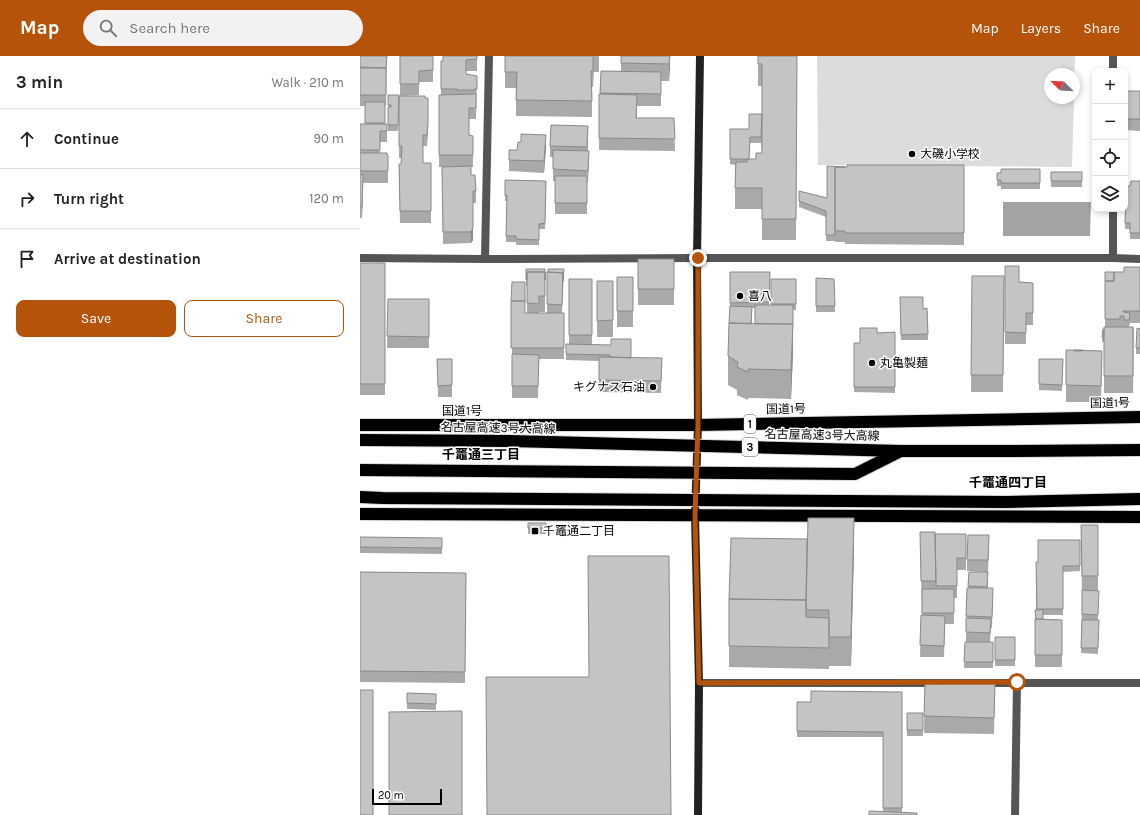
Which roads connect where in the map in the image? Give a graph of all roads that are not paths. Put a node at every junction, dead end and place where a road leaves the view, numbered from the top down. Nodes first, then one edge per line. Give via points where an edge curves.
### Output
1 (489, 56) edge
2 (700, 56) edge
3 (1114, 56) edge
4 (1113, 68) edge
5 (1113, 212) edge
6 (360, 258) edge
7 (698, 258) junction
8 (1113, 258) junction
9 (485, 259) junction
10 (1140, 259) edge
11 (1140, 417) edge
12 (360, 425) edge
13 (698, 425) junction
14 (360, 440) edge
15 (902, 450) junction
16 (1140, 450) edge
17 (360, 470) edge
18 (360, 497) edge
19 (1140, 499) edge
20 (360, 514) edge
21 (695, 516) junction
22 (1140, 517) edge
23 (1017, 682) junction
24 (699, 683) junction
25 (1140, 683) edge
26 (698, 815) edge
27 (1015, 815) edge

1 - 9 street
2 - 7 street
3 - 4 street
5 - 8 street
6 - 9 street
7 - 8 street
7 - 9 street
7 - 13 street
8 - 10 street
11 - 13 highway, 国道1号 / 1
12 - 13 highway, 国道1号 / 1
13 - 21 street
14 - 15 highway, 名古屋高速3号大高線 / 3, bridge
15 - 16 highway, 名古屋高速3号大高線 / 3, bridge
15 - 17 highway, bridge via 855,474
18 - 19 highway, bridge via 1006,502
20 - 21 highway
21 - 22 highway
21 - 24 street
23 - 24 street
23 - 25 street
23 - 27 street
24 - 26 street

